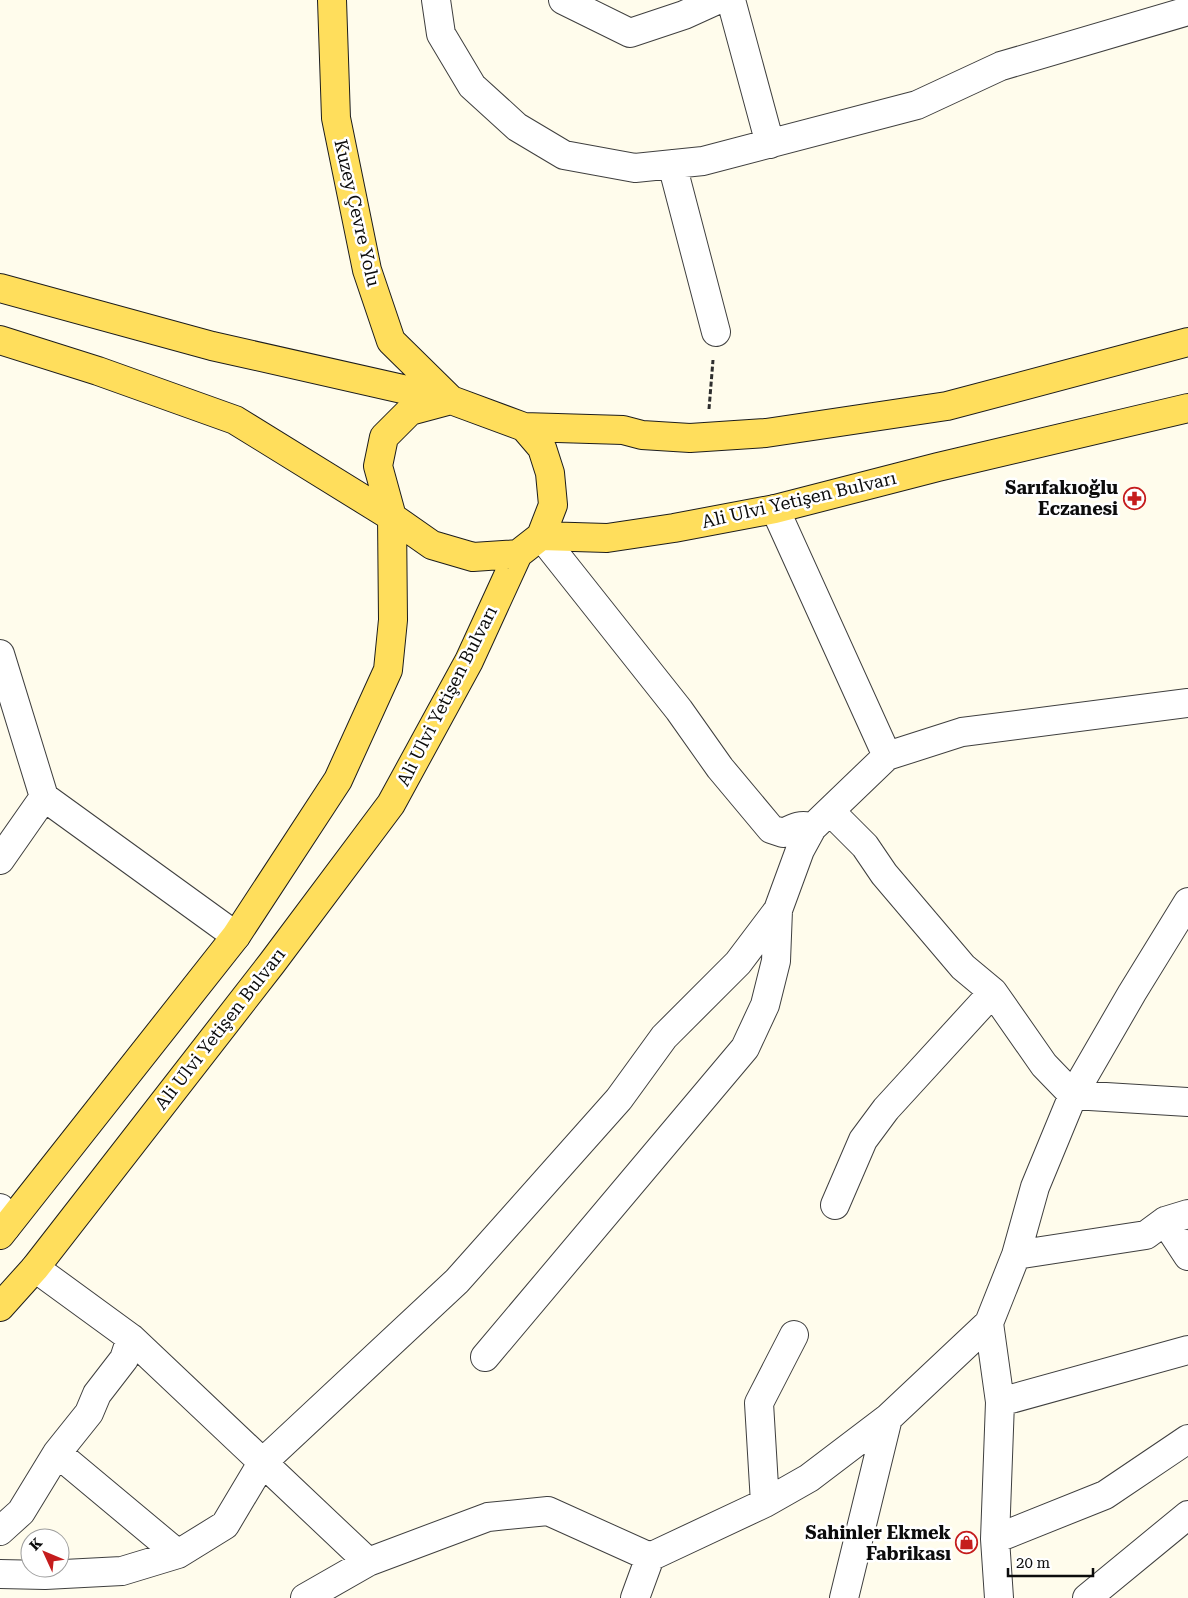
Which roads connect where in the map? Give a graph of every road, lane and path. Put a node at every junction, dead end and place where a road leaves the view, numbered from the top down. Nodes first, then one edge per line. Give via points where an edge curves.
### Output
1 (332, 0) edge
2 (436, 0) edge
3 (563, 0) edge
4 (717, 0) edge
5 (731, 0) edge
6 (1188, 11) edge
7 (770, 144) junction
8 (672, 164) junction
9 (0, 288) edge
10 (716, 332) joint
11 (0, 340) edge
12 (1188, 342) edge
13 (451, 400) junction
14 (1188, 408) edge
15 (524, 427) junction
16 (707, 437) junction
17 (775, 509) junction
18 (392, 517) junction
19 (541, 536) junction
20 (518, 554) junction
21 (0, 654) edge
22 (1188, 703) edge
23 (888, 756) junction
24 (44, 797) junction
25 (822, 820) junction
26 (0, 860) edge
27 (1188, 902) edge
28 (778, 910) junction
29 (236, 936) junction
30 (993, 992) junction
31 (1072, 1095) junction
32 (1188, 1102) edge
33 (835, 1206) dead end
34 (1176, 1217) edge
35 (2, 1224) edge
36 (1016, 1256) junction
37 (1188, 1256) edge
38 (34, 1268) junction
39 (0, 1307) edge
40 (989, 1323) junction
41 (794, 1335) dead end
42 (131, 1338) junction
43 (1188, 1350) edge
44 (485, 1357) dead end
45 (1000, 1402) junction
46 (888, 1418) junction
47 (1188, 1439) edge
48 (58, 1453) junction
49 (262, 1462) junction
50 (765, 1503) junction
51 (1188, 1515) edge
52 (0, 1531) edge
53 (995, 1539) junction
54 (178, 1554) junction
55 (650, 1557) junction
56 (368, 1562) junction
57 (0, 1574) edge
58 (305, 1598) edge
59 (635, 1598) edge
60 (844, 1598) edge
61 (999, 1598) edge
62 (1087, 1598) edge

1 - 13 main road, Kuzey Çevre Yolu via 336,118 367,270 391,341
2 - 8 street via 441,34 472,86 516,127 564,155 635,168
3 - 4 street via 630,33
5 - 7 street
6 - 7 street via 1001,66 917,105
7 - 8 street via 702,161
8 - 10 street
9 - 13 main road via 212,346
10 - 16 path
11 - 18 main road via 235,420
12 - 16 main road via 947,406 766,433
13 - 15 main road
13 - 18 main road via 410,411 384,437 378,466
14 - 17 main road, Ali Ulvi Yetişen Bulvarı
15 - 16 main road
15 - 19 main road via 542,448 550,473 554,505
17 - 19 main road, Ali Ulvi Yetişen Bulvarı via 607,538
17 - 23 street
18 - 20 main road via 432,545 473,557
18 - 29 main road via 393,620 388,670 338,780
19 - 20 main road, Ali Ulvi Yetişen Bulvarı
19 - 25 street via 771,829 783,834
20 - 38 main road, Ali Ulvi Yetişen Bulvarı via 469,661 391,804 272,963
21 - 24 street
22 - 23 street via 962,732
23 - 25 street
24 - 26 street
24 - 29 street
25 - 28 street via 800,850
25 - 30 street via 865,846 884,874 963,966
27 - 31 street
28 - 44 street via 776,961 765,1005 745,1048
28 - 49 street via 738,963 664,1037 619,1099 457,1281
29 - 35 main road
30 - 31 street via 1044,1065
30 - 33 street via 886,1109 863,1140
31 - 32 street
31 - 36 street via 1035,1187
34 - 36 street via 1146,1235
34 - 37 street
36 - 40 street
38 - 39 main road, Ali Ulvi Yetişen Bulvarı
38 - 42 street
40 - 45 street
40 - 46 street
41 - 50 street via 759,1403
42 - 48 street via 124,1359
42 - 49 street
43 - 45 street
45 - 53 street
46 - 50 street via 808,1478
46 - 60 street
47 - 53 street via 1105,1495
48 - 52 street via 21,1512
48 - 54 street
49 - 54 street via 225,1525
49 - 56 street
50 - 55 street
51 - 62 street
53 - 61 street
54 - 57 street via 122,1571
55 - 56 street via 548,1511 488,1517
55 - 59 street
56 - 58 street

